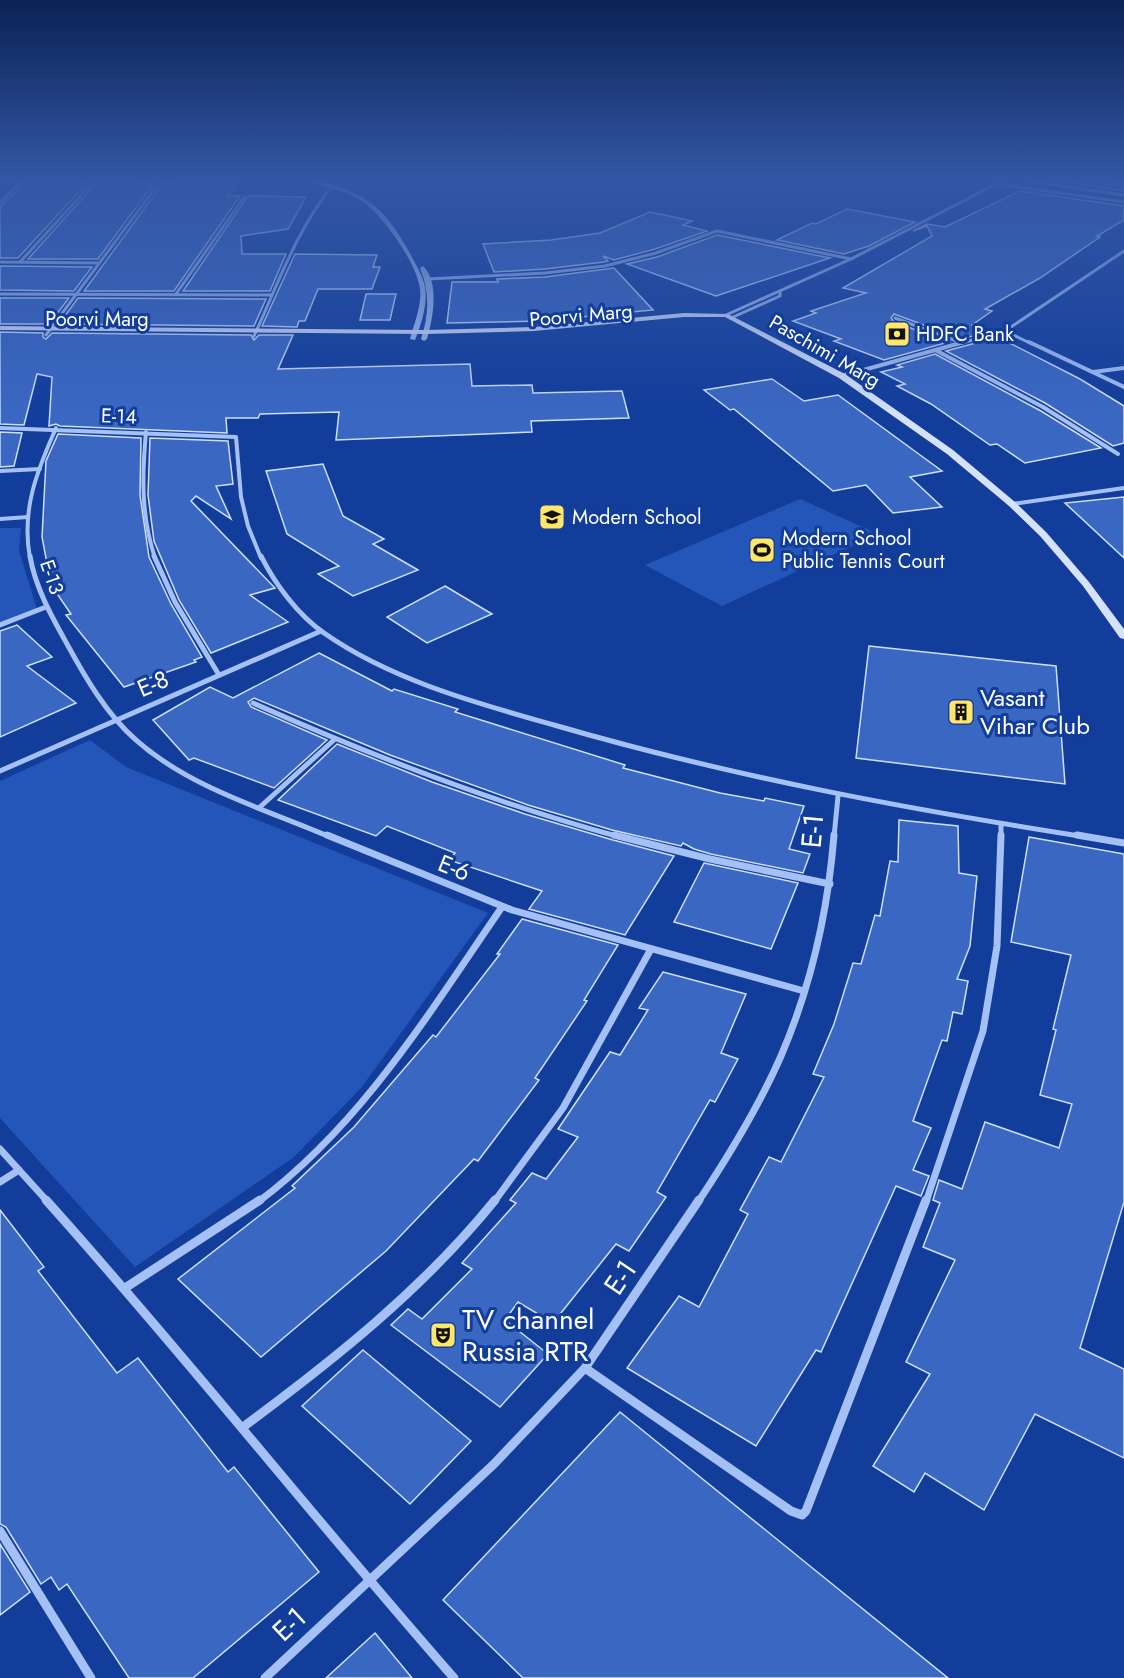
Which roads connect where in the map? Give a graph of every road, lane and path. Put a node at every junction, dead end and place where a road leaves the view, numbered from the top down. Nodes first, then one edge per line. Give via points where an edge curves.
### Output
1 (23, 258) edge
2 (102, 258) edge
3 (201, 258) edge
4 (286, 258) edge
5 (410, 258) edge
6 (417, 258) edge
7 (635, 258) edge
8 (848, 258) edge
9 (1113, 258) edge
10 (851, 259) joint
11 (0, 262) edge
12 (20, 262) junction
13 (98, 263) junction
14 (428, 279) junction
15 (0, 294) edge
16 (176, 294) junction
17 (76, 295) junction
18 (272, 295) junction
19 (728, 316) junction
20 (895, 318) dead end
21 (53, 327) junction
22 (0, 328) edge
23 (1005, 331) junction
24 (256, 332) junction
25 (0, 335) edge
26 (46, 335) junction
27 (414, 335) junction
28 (425, 336) junction
29 (963, 343) junction
30 (936, 350) junction
31 (1124, 368) edge
32 (1092, 372) junction
33 (842, 376) junction
34 (1124, 387) edge
35 (0, 428) edge
36 (56, 428) junction
37 (146, 432) junction
38 (1118, 454) dead end
39 (40, 469) junction
40 (0, 471) edge
41 (1124, 488) edge
42 (1012, 504) junction
43 (28, 517) junction
44 (0, 519) edge
45 (46, 607) junction
46 (0, 625) edge
47 (321, 631) junction
48 (1124, 636) edge
49 (219, 675) junction
50 (253, 703) dead end
51 (117, 720) junction
52 (335, 739) junction
53 (0, 771) edge
54 (838, 796) junction
55 (260, 807) junction
56 (1001, 824) junction
57 (1124, 843) edge
58 (830, 884) junction
59 (502, 907) junction
60 (651, 949) junction
61 (804, 991) junction
62 (0, 1149) edge
63 (19, 1170) junction
64 (0, 1182) edge
65 (125, 1288) junction
66 (585, 1368) junction
67 (243, 1427) junction
68 (0, 1532) edge
69 (368, 1580) junction
70 (91, 1678) edge
71 (265, 1678) edge
72 (454, 1678) edge

1 - 12 street
2 - 13 street
3 - 16 street
4 - 18 street
5 - 27 street via 423,292
6 - 14 street
7 - 14 street via 545,273
8 - 10 street
9 - 23 street
10 - 19 street, Paschimi Marg via 780,292 780,296
11 - 12 street
12 - 13 street
13 - 17 street
14 - 28 street via 431,302
15 - 17 street
16 - 17 street
16 - 18 street
17 - 21 street
18 - 24 street
19 - 28 main road, Poorvi Marg via 584,333
19 - 33 main road, Paschimi Marg
20 - 29 street
21 - 22 main road, Poorvi Marg
21 - 24 main road, Poorvi Marg
21 - 26 street
23 - 29 street
23 - 32 street
24 - 26 main road, Poorvi Marg
24 - 27 main road, Poorvi Marg
25 - 26 main road, Poorvi Marg
27 - 28 main road, Poorvi Marg
29 - 30 street
30 - 33 street
30 - 38 street via 1043,407
31 - 32 street
32 - 34 street
33 - 42 main road, Paschimi Marg via 950,452
35 - 36 street, E-14
36 - 37 street, E-14
36 - 39 street, E-13
37 - 47 street, E-14 via 236,437 243,504 258,548 272,575
37 - 49 street via 145,523 152,548 195,639
39 - 40 street
39 - 43 street, E-13
41 - 42 street
42 - 48 main road, Paschimi Marg via 1086,584
43 - 44 street
43 - 45 street, E-13 via 28,550
45 - 46 street
45 - 51 street, E-13
47 - 49 street, E-8
47 - 54 street via 390,670 464,698 634,749
49 - 51 street, E-8
50 - 52 street
51 - 53 street, E-8
51 - 55 street, E-6 via 151,754
52 - 55 street
52 - 58 street via 546,815 670,850
54 - 56 street
54 - 58 street, E-1
55 - 59 street, E-6
56 - 57 street
56 - 66 street via 995,968 982,1031 936,1175 806,1511 802,1515 791,1511
58 - 61 street, E-1
59 - 60 street, E-6
59 - 65 street via 374,1091 339,1130 294,1173 220,1228
60 - 61 street, E-6
60 - 67 street via 562,1109 491,1204 436,1265 339,1355
61 - 66 street, E-1 via 781,1056 749,1117 703,1194
62 - 63 street
63 - 64 street
63 - 65 street
65 - 67 street
66 - 69 street, E-1 via 494,1464
67 - 69 street
68 - 70 street
69 - 71 street, E-1
69 - 72 street

